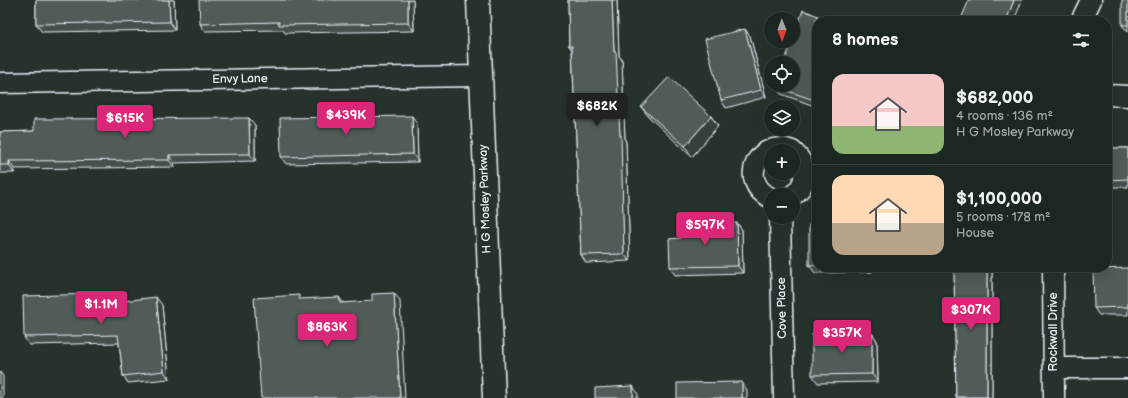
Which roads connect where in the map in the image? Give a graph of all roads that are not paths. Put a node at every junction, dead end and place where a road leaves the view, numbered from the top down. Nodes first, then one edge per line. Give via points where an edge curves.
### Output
1 (478, 0) edge
2 (1091, 0) edge
3 (1083, 16) edge
4 (480, 76) junction
5 (0, 83) edge
6 (1112, 95) edge
7 (1128, 96) edge
8 (764, 153) edge
9 (800, 160) edge
10 (800, 188) edge
11 (764, 194) edge
12 (780, 224) edge
13 (1053, 272) edge
14 (1054, 368) junction
15 (1128, 368) edge
16 (494, 398) edge
17 (784, 398) edge
18 (1054, 398) edge

1 - 4 main road, H G Mosley Parkway
2 - 3 street
4 - 5 street, Envy Lane
4 - 16 main road, H G Mosley Parkway
6 - 7 street
8 - 11 street via 756,162 754,179
9 - 10 street via 805,173
12 - 17 street, Cove Place
13 - 14 street, Rockwall Drive
14 - 15 street
14 - 18 street, Rockwall Drive

